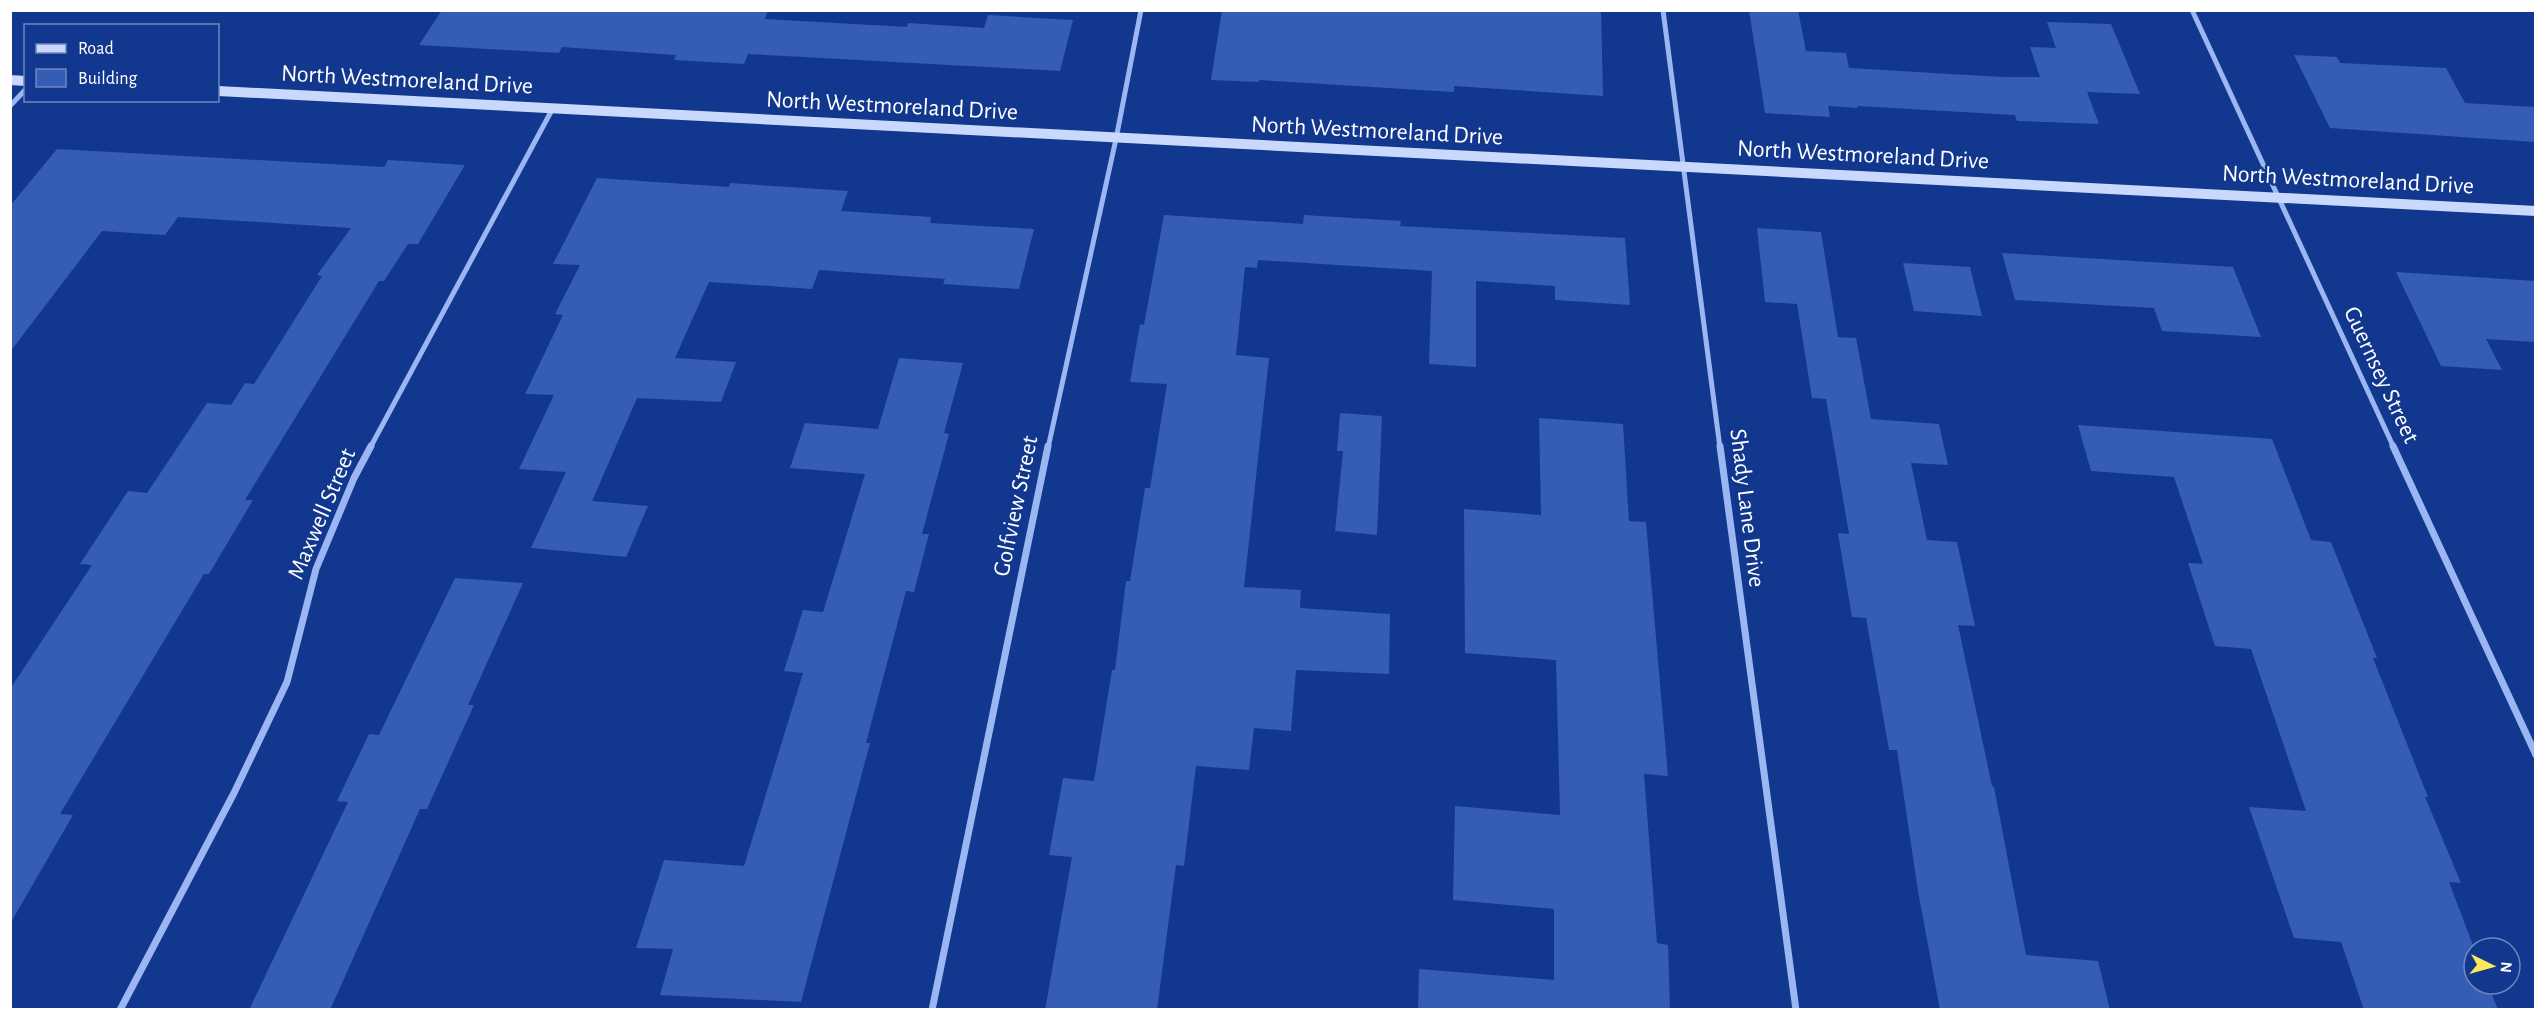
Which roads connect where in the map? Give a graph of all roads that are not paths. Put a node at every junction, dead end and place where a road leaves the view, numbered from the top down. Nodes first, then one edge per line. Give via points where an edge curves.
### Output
1 (1141, 10) edge
2 (1663, 10) edge
3 (2192, 10) edge
4 (24, 91) edge
5 (219, 91) edge
6 (10, 106) edge
7 (553, 108) junction
8 (1116, 139) junction
9 (1683, 166) junction
10 (2278, 197) junction
11 (2535, 211) edge
12 (2535, 755) edge
13 (120, 1010) edge
14 (932, 1010) edge
15 (1796, 1010) edge

1 - 8 street, Golfview Street
2 - 9 street, Shady Lane Drive
3 - 10 street, Guernsey Street
4 - 6 street
5 - 7 street, North Westmoreland Drive
7 - 8 street, North Westmoreland Drive
7 - 13 street, Maxwell Street via 354,478 316,569 286,682 234,793
8 - 9 street, North Westmoreland Drive
8 - 14 street, Golfview Street via 1069,346
9 - 10 street, North Westmoreland Drive
9 - 15 street, Shady Lane Drive
10 - 11 street, North Westmoreland Drive
10 - 12 street, Guernsey Street

